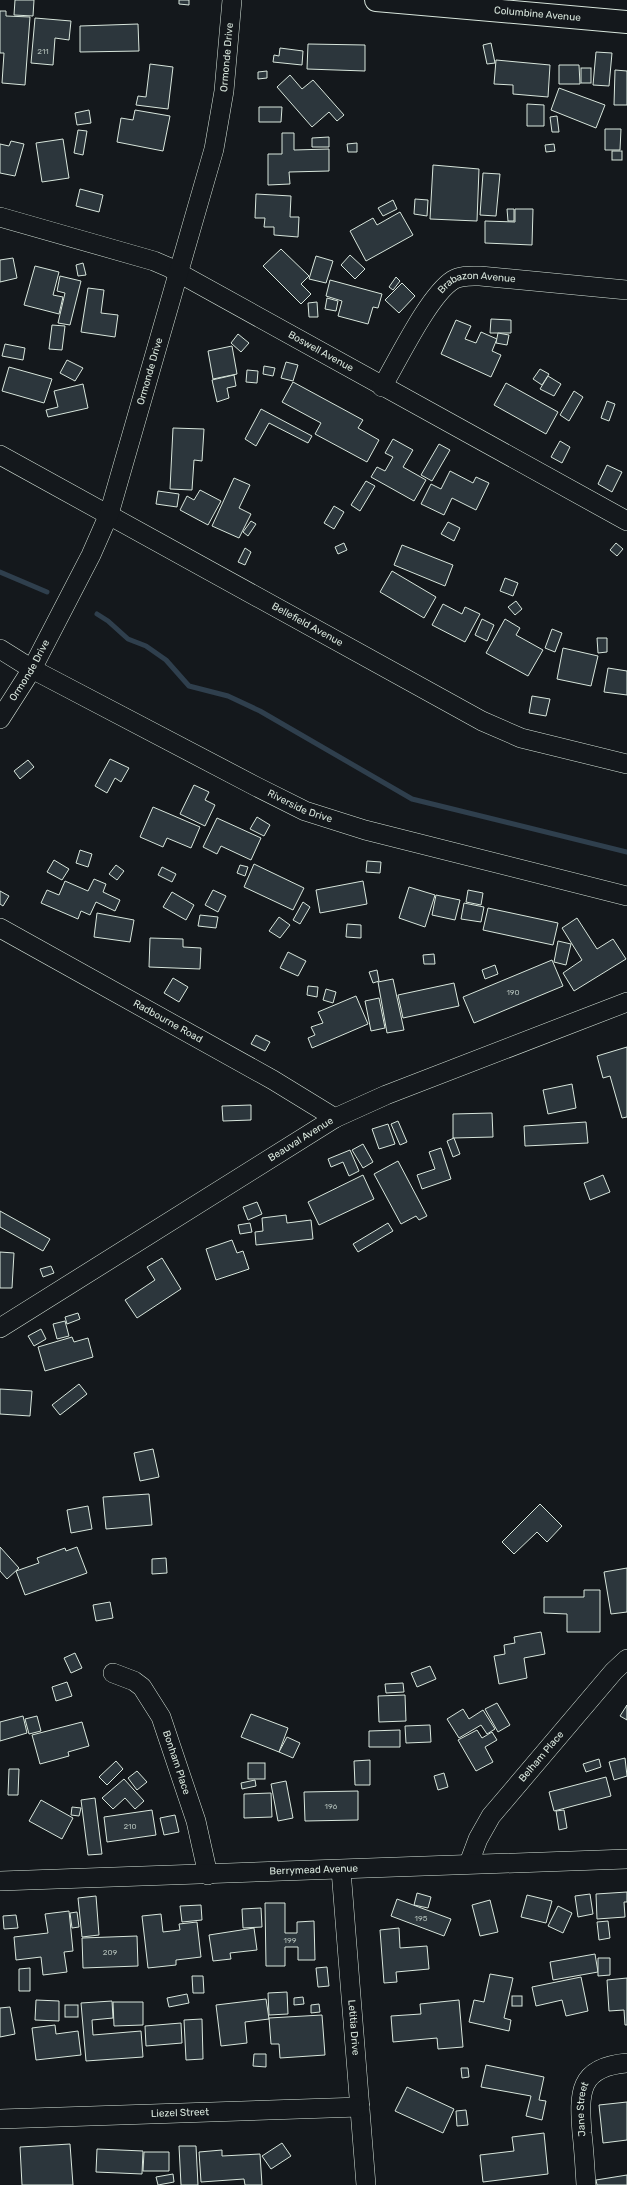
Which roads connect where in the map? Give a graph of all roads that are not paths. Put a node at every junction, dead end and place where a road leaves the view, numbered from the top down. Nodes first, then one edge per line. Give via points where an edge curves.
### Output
1 (232, 0) edge
2 (376, 0) edge
3 (546, 7) edge
4 (627, 22) edge
5 (0, 216) edge
6 (179, 274) junction
7 (627, 290) edge
8 (382, 387) junction
9 (0, 455) edge
10 (109, 514) junction
11 (627, 521) edge
12 (0, 650) edge
13 (32, 669) junction
14 (0, 719) edge
15 (627, 764) edge
16 (627, 896) edge
17 (0, 928) edge
18 (627, 1002) edge
19 (335, 1118) junction
20 (0, 1328) edge
21 (627, 1659) edge
22 (113, 1673) dead end
23 (627, 1859) edge
24 (469, 1863) junction
25 (341, 1870) junction
26 (208, 1874) junction
27 (0, 1880) edge
28 (627, 2063) edge
29 (360, 2107) junction
30 (0, 2119) edge
31 (366, 2185) edge
32 (586, 2185) edge

1 - 6 street, Ormonde Drive via 219,123
2 - 3 main road, Columbine Avenue
3 - 4 main road, Columbine Avenue
5 - 6 street, Boswell Avenue via 154,261
6 - 8 street, Boswell Avenue
6 - 10 street, Ormonde Drive
7 - 8 street, Brabazon Avenue via 480,276 454,279 434,298
8 - 11 street, Boswell Avenue
9 - 10 street, Bellefield Avenue
10 - 13 street, Ormonde Drive via 91,555
10 - 15 street, Bellefield Avenue via 489,725 521,738
12 - 13 street, Riverside Drive
13 - 14 street, Ormonde Drive
13 - 16 street, Riverside Drive via 305,811 365,830
17 - 19 street, Radbourne Road via 273,1080
18 - 19 street, Beauval Avenue via 393,1092
19 - 20 street, Beauval Avenue
21 - 24 street, Belham Place via 491,1816 478,1839
22 - 26 street, Bonham Place via 142,1687 161,1717 196,1821
23 - 24 street, Berrymead Avenue
24 - 25 street, Berrymead Avenue
25 - 26 street, Berrymead Avenue
25 - 29 street, Letitia Drive
26 - 27 street, Berrymead Avenue
28 - 32 street, Jane Street via 601,2069 587,2080 582,2089 580,2107
29 - 30 street, Liezel Street
29 - 31 street, Letitia Drive

